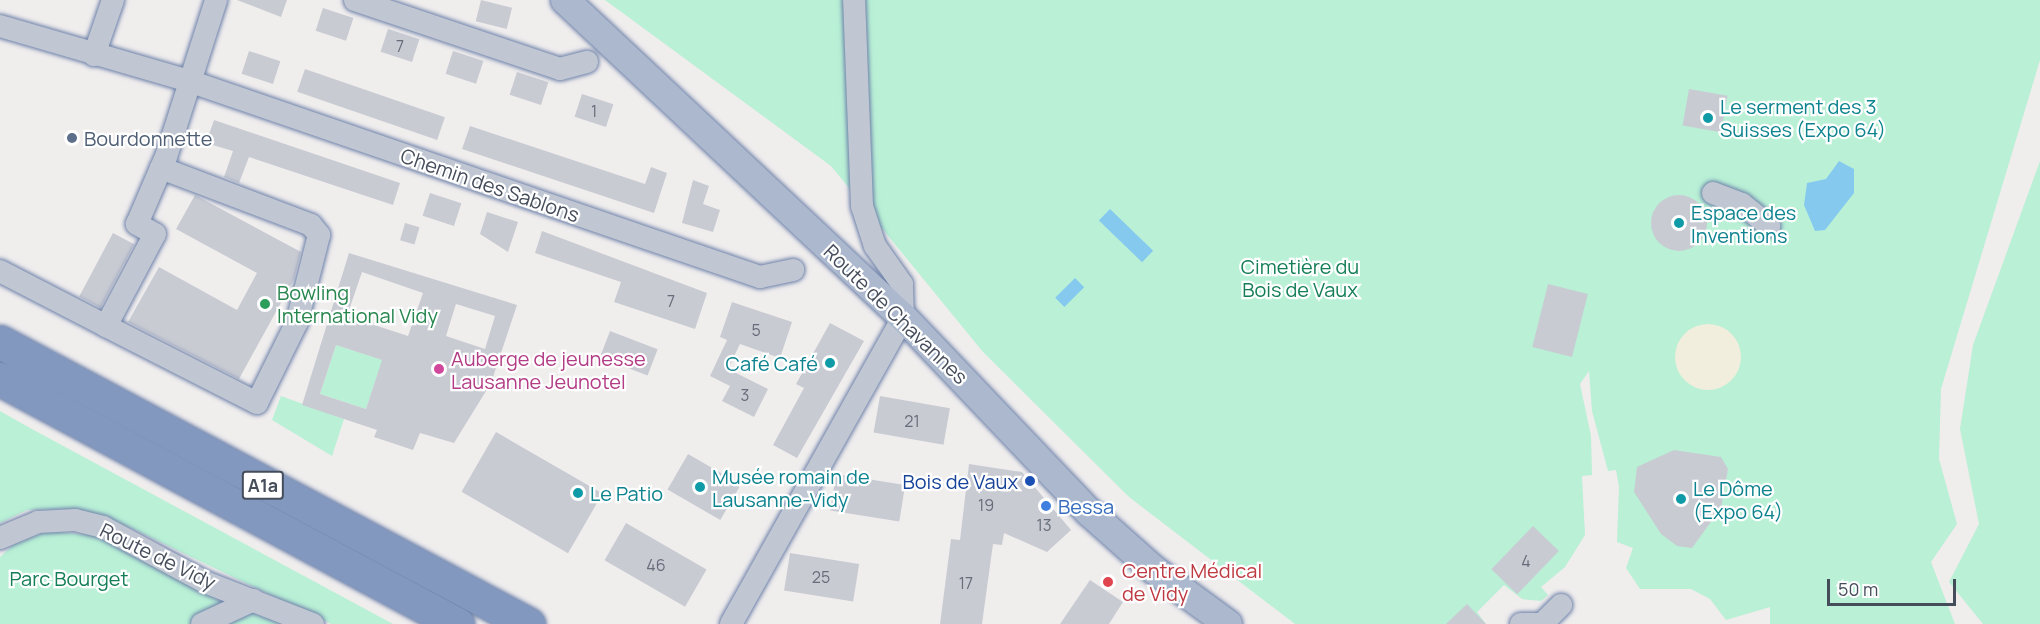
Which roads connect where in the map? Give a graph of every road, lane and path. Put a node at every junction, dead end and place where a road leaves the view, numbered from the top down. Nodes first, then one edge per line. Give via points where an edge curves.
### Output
1 (112, 0) edge
2 (216, 0) edge
3 (355, 0) edge
4 (565, 0) edge
5 (854, 0) edge
6 (0, 26) edge
7 (94, 55) junction
8 (587, 62) dead end
9 (189, 81) junction
10 (161, 168) junction
11 (1713, 193) dead end
12 (1769, 226) dead end
13 (793, 270) dead end
14 (0, 271) edge
15 (903, 317) junction
16 (106, 326) junction
17 (0, 342) edge
18 (0, 379) edge
19 (0, 538) edge
20 (254, 600) junction
21 (1561, 605) dead end
22 (202, 624) edge
23 (313, 624) edge
24 (457, 624) edge
25 (528, 624) edge
26 (731, 624) edge
27 (1228, 624) edge
28 (1521, 624) edge
29 (1540, 624) edge

1 - 7 street
2 - 9 street
3 - 8 street via 560,69
4 - 15 main road, Route de Chavannes via 793,201
5 - 15 street via 862,206 875,246 902,284
6 - 7 street
7 - 9 street
9 - 10 street
9 - 13 street, Chemin des Sablons via 760,277
10 - 16 street via 136,224 154,234
10 - 16 street via 311,225 319,235 319,248 297,322 257,403
11 - 12 street via 1742,204
14 - 16 street
15 - 26 street
15 - 27 main road, Route de Chavannes via 1089,512 1153,569
17 - 25 highway, A1a
18 - 24 highway, A1a
19 - 20 street, Route de Vidy via 38,522 75,520 103,527 205,582
20 - 22 street
20 - 23 street, Route de Vidy
21 - 29 street
28 - 29 street

